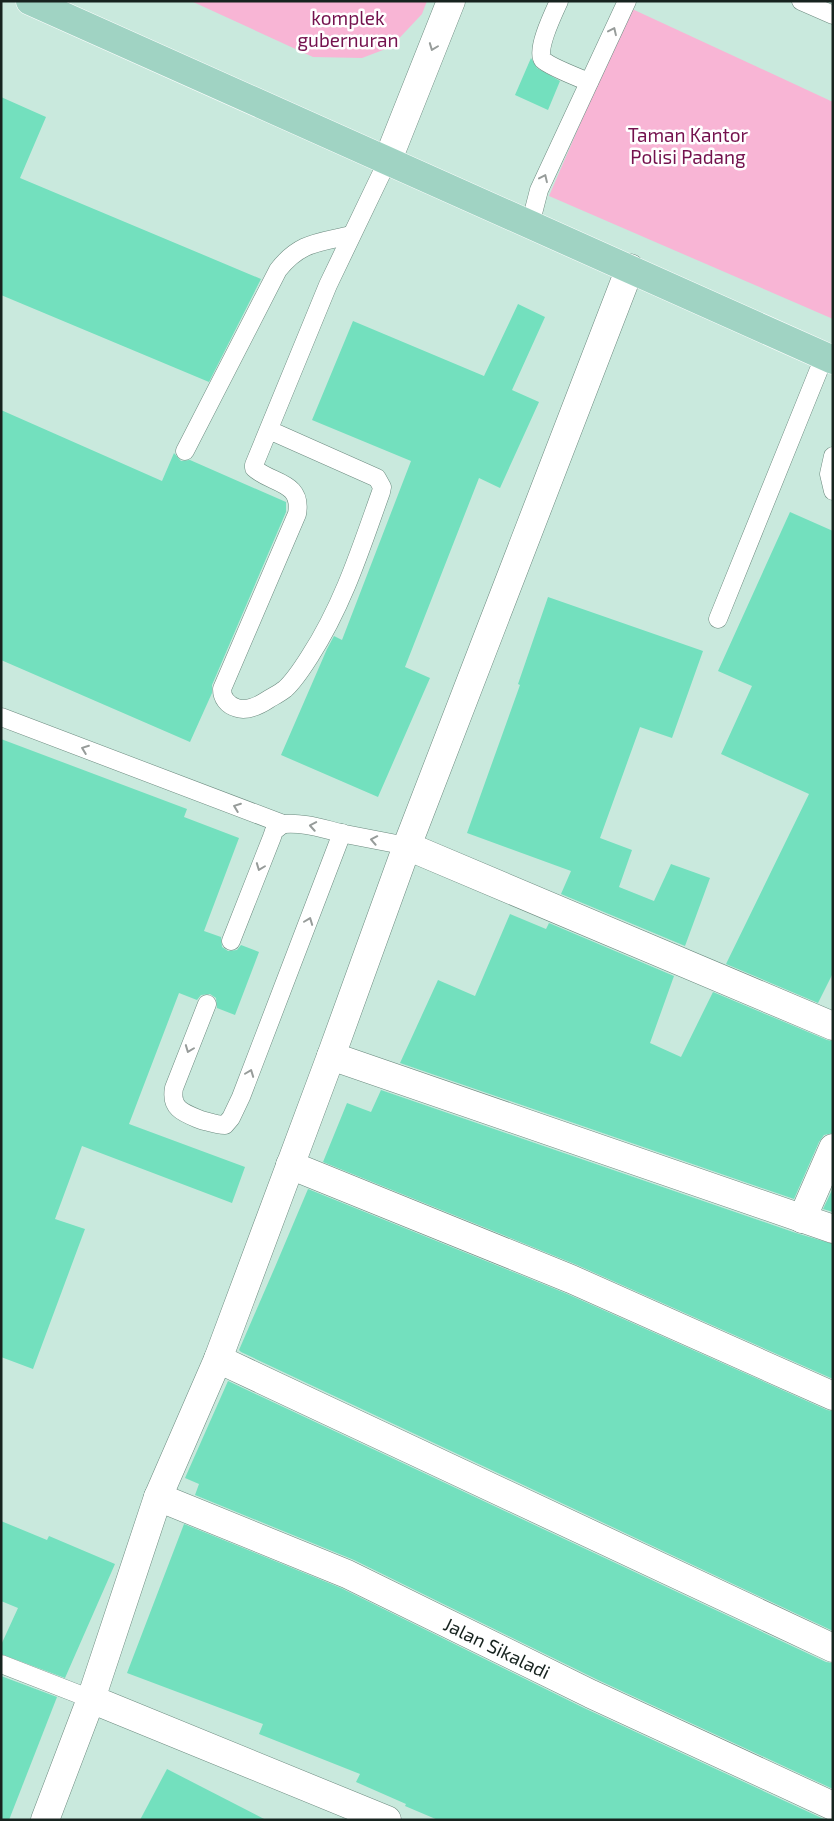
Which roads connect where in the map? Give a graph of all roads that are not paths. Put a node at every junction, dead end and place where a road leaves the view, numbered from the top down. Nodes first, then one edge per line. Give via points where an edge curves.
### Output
1 (30, 1) edge
2 (451, 1) edge
3 (559, 1) edge
4 (627, 1) edge
5 (801, 1) edge
6 (833, 15) edge
7 (589, 82) junction
8 (388, 162) junction
9 (530, 225) junction
10 (351, 235) junction
11 (630, 268) junction
12 (829, 359) edge
13 (269, 430) junction
14 (185, 451) dead end
15 (833, 456) edge
16 (833, 491) edge
17 (718, 619) dead end
18 (1, 717) edge
19 (282, 824) junction
20 (342, 833) junction
21 (407, 846) junction
22 (231, 941) dead end
23 (207, 1004) dead end
24 (833, 1026) edge
25 (331, 1056) junction
26 (833, 1148) edge
27 (290, 1164) junction
28 (802, 1219) junction
29 (833, 1229) edge
30 (218, 1358) junction
31 (833, 1396) edge
32 (158, 1497) junction
33 (833, 1648) edge
34 (1, 1664) edge
35 (91, 1698) junction
36 (833, 1806) edge
37 (45, 1820) edge
38 (388, 1820) edge

1 - 8 main road
2 -> 8 street
3 - 7 lane via 541,47 541,56 546,62
7 -> 4 lane
5 - 6 lane
9 -> 7 lane via 539,190
8 - 9 main road
8 - 10 lane
9 - 11 main road
10 - 13 lane
10 - 14 lane via 305,246 278,270
11 - 12 main road
11 - 21 street
12 - 17 lane
13 - 13 lane via 377,478 382,492 344,591 304,666 286,688 262,704 239,709 225,700 222,688 298,506 295,494 289,488 254,468
15 - 16 lane via 829,474
19 -> 18 lane
20 -> 19 lane via 317,826
19 -> 22 lane via 274,831
21 -> 20 lane
23 -> 20 lane via 173,1095 180,1111 225,1125 241,1096
21 - 24 street
21 - 25 street
25 - 27 street
25 - 28 street
26 - 28 street
27 - 30 street
27 - 31 street via 571,1279
28 - 29 street
30 - 32 street
30 - 33 street
32 - 35 street
32 - 36 street, Jalan Sikaladi via 347,1574 591,1694
34 - 35 lane
35 - 37 street
35 - 38 street

